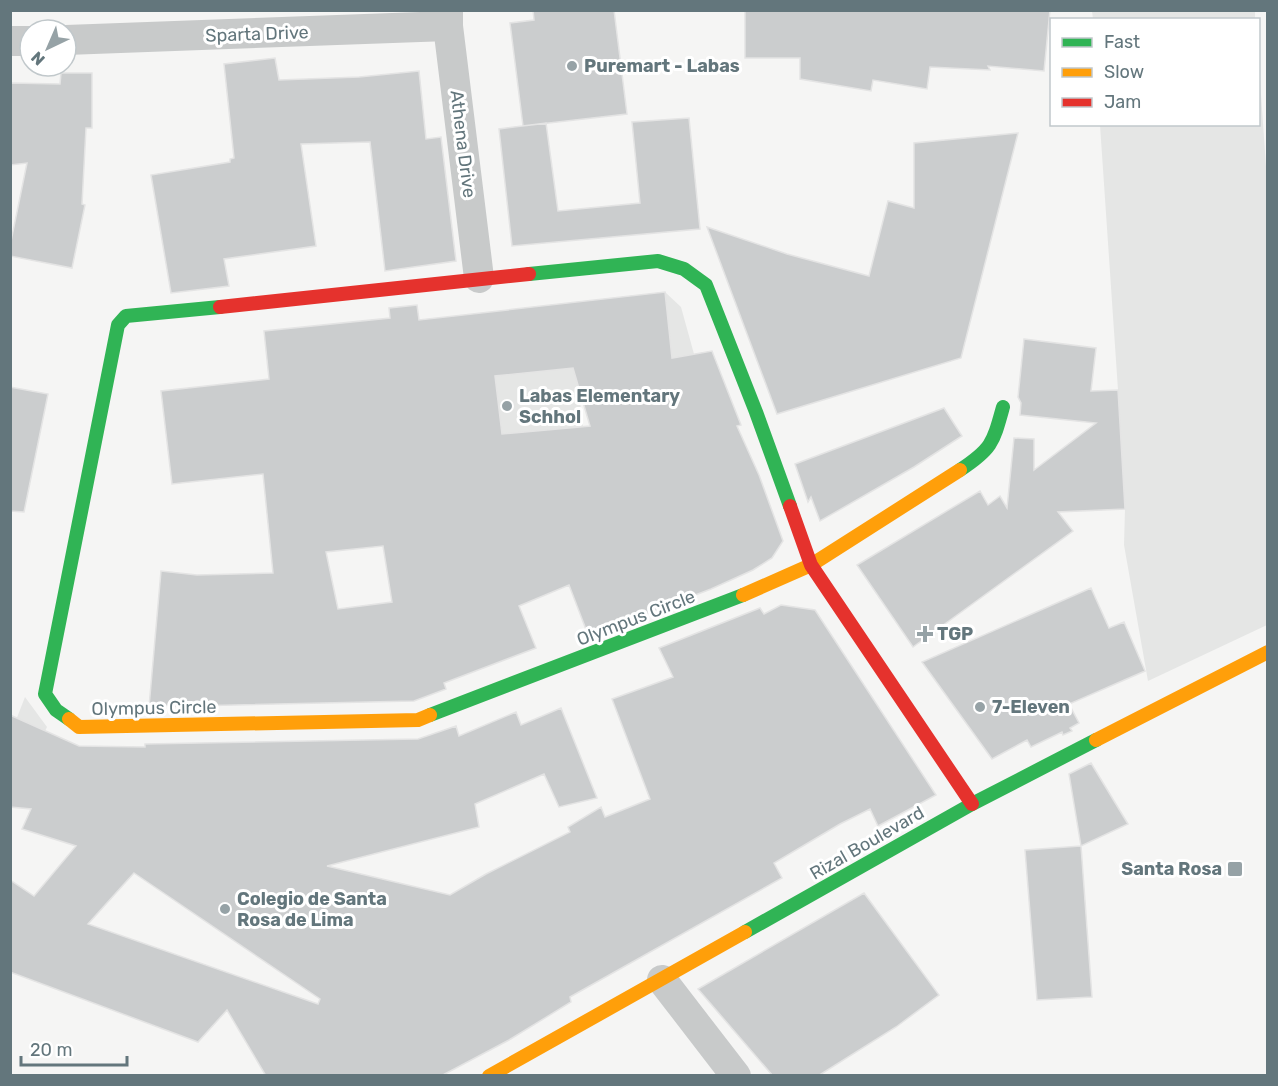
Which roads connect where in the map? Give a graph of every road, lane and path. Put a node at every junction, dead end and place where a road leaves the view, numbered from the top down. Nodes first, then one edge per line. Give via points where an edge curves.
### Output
1 (448, 18) edge
2 (78, 39) edge
3 (479, 278) junction
4 (1003, 407) dead end
5 (811, 565) junction
6 (1268, 652) edge
7 (972, 804) junction
8 (662, 980) junction
9 (489, 1076) edge
10 (736, 1076) edge

1 - 2 street, Sparta Drive
1 - 3 street, Athena Drive
3 - 5 street, Olympus Circle via 658,261 684,270 706,285
3 - 5 street, Olympus Circle via 126,316 118,325 45,694 56,710 79,727 418,720 718,606
4 - 5 street, Olympus Circle via 993,442 977,459
5 - 7 street, Olympus Circle
6 - 7 street, Rizal Boulevard
7 - 8 street, Rizal Boulevard
8 - 9 street, Rizal Boulevard
8 - 10 street

